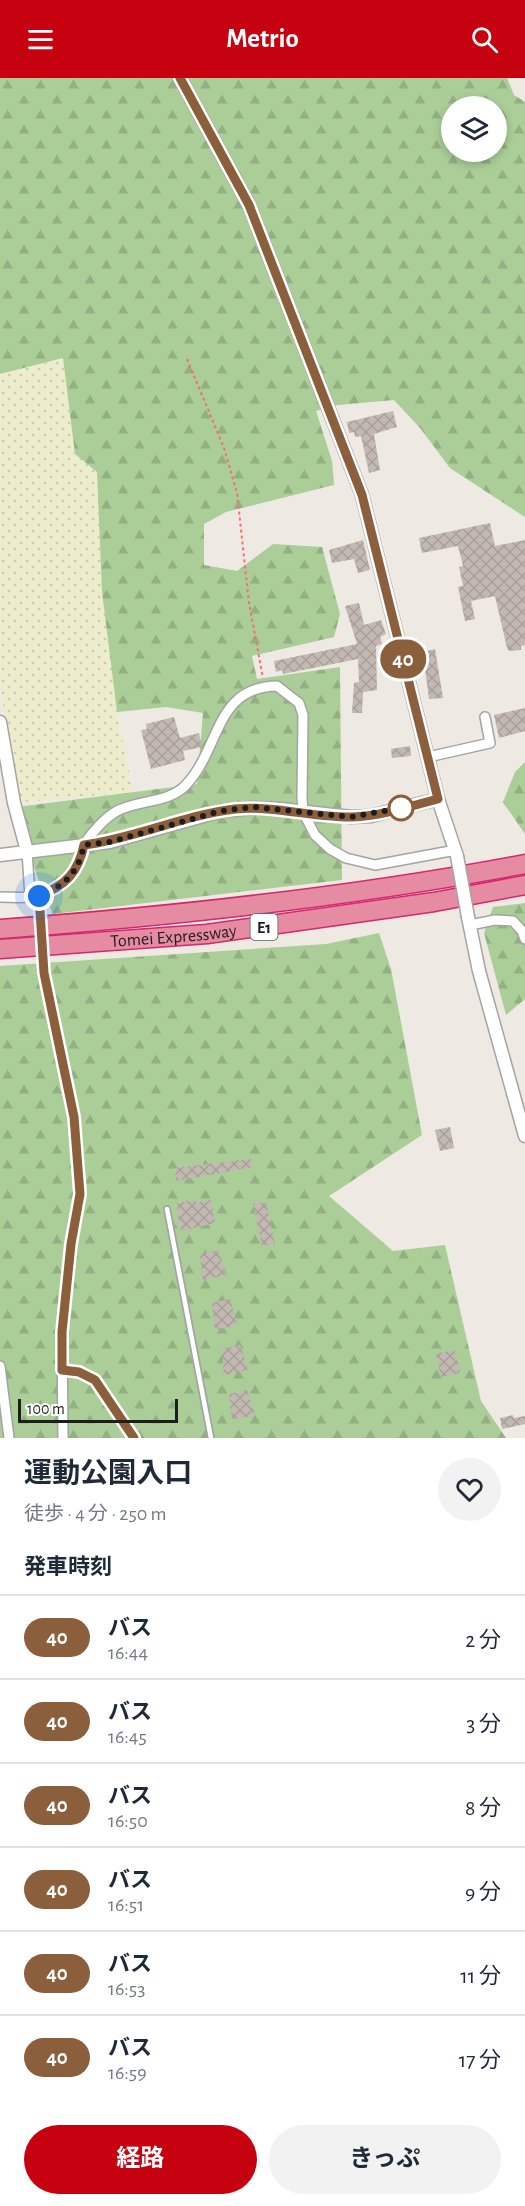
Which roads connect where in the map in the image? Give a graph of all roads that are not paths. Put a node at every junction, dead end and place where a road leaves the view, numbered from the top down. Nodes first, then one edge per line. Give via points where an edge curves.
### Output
1 (180, 78) edge
2 (484, 717) dead end
3 (0, 722) edge
4 (428, 757) junction
5 (438, 799) junction
6 (303, 812) junction
7 (84, 845) junction
8 (27, 851) junction
9 (457, 853) junction
10 (0, 855) edge
11 (525, 864) edge
12 (525, 885) edge
13 (0, 897) edge
14 (36, 898) junction
15 (469, 921) junction
16 (0, 929) edge
17 (525, 939) edge
18 (0, 949) edge
19 (525, 1136) edge
20 (167, 1209) dead end
21 (0, 1366) edge
22 (62, 1370) junction
23 (9, 1438) edge
24 (63, 1438) edge
25 (134, 1438) edge
26 (211, 1438) edge

1 - 4 street via 249,205 362,495
2 - 4 street via 490,743
3 - 8 street
4 - 5 street
5 - 6 street via 371,816
5 - 9 street
6 - 7 street via 253,807 221,811
6 - 7 street via 303,715 290,694 277,686 264,686 242,694 227,711 210,747 184,786 116,812
6 - 9 street via 315,835 330,849 358,863 375,865
7 - 8 street
7 - 14 street via 71,878
8 - 10 street
8 - 14 street
9 - 15 street, bridge
11 - 16 highway, Tomei Expressway / E1 via 204,913
12 - 18 highway, Tomei Expressway / E1 via 398,908 207,934
13 - 14 street
14 - 22 street, bridge via 44,973 74,1117 80,1194 71,1244
15 - 17 street via 513,921
15 - 19 street
20 - 26 lane
21 - 23 street
22 - 24 street
22 - 25 lane via 79,1372 95,1380

